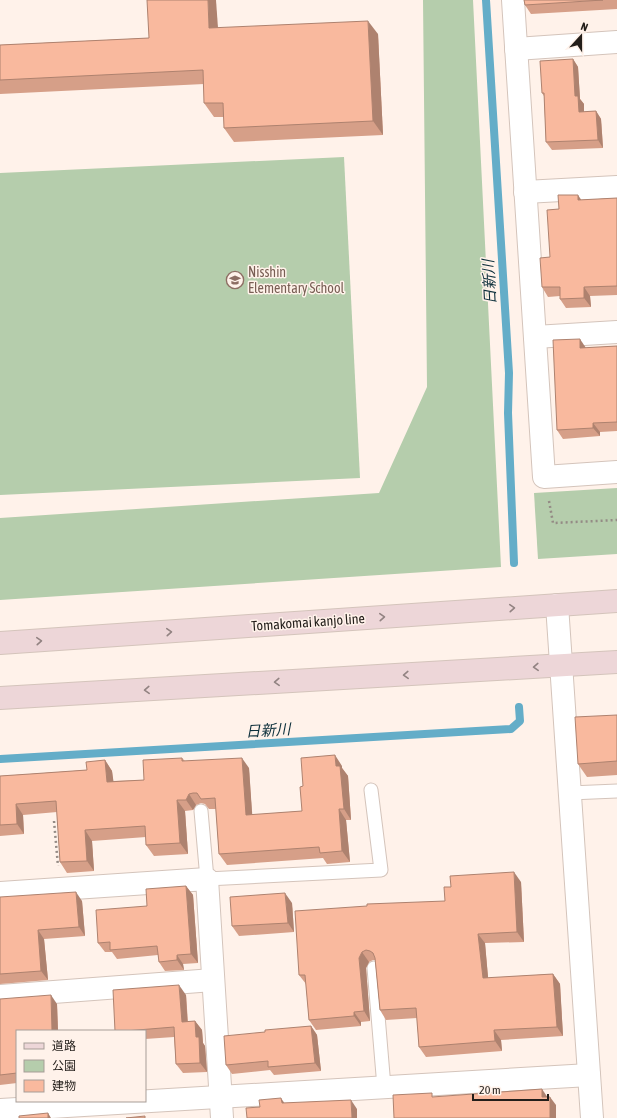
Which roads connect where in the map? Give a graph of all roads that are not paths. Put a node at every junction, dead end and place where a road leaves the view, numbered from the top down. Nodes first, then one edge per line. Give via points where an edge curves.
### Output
1 (513, 0) edge
2 (617, 42) edge
3 (516, 49) junction
4 (617, 187) edge
5 (525, 192) junction
6 (617, 332) edge
7 (535, 337) junction
8 (617, 472) edge
9 (617, 601) edge
10 (557, 605) junction
11 (0, 643) edge
12 (617, 662) edge
13 (562, 666) junction
14 (0, 698) edge
15 (371, 790) dead end
16 (617, 792) edge
17 (570, 793) junction
18 (201, 811) edge
19 (207, 879) junction
20 (0, 893) edge
21 (374, 968) edge
22 (213, 980) junction
23 (0, 996) edge
24 (588, 1075) junction
25 (384, 1088) junction
26 (222, 1108) edge
27 (0, 1110) edge
28 (592, 1118) edge

1 - 3 street
2 - 3 street
3 - 5 street
4 - 5 street
5 - 7 street
6 - 7 street
7 - 8 street via 544,477
9 - 10 main road, Tomakomai kanjo line
11 -> 10 main road, Tomakomai kanjo line
10 - 13 street
12 - 13 main road
13 -> 14 main road
13 - 17 street
15 - 19 lane via 381,870
16 - 17 lane
17 - 24 street
18 - 19 lane
19 - 20 street
19 - 22 street
21 - 25 lane
22 - 23 street
22 - 26 street
24 - 25 street
24 - 28 street
25 - 26 street
26 - 27 street

